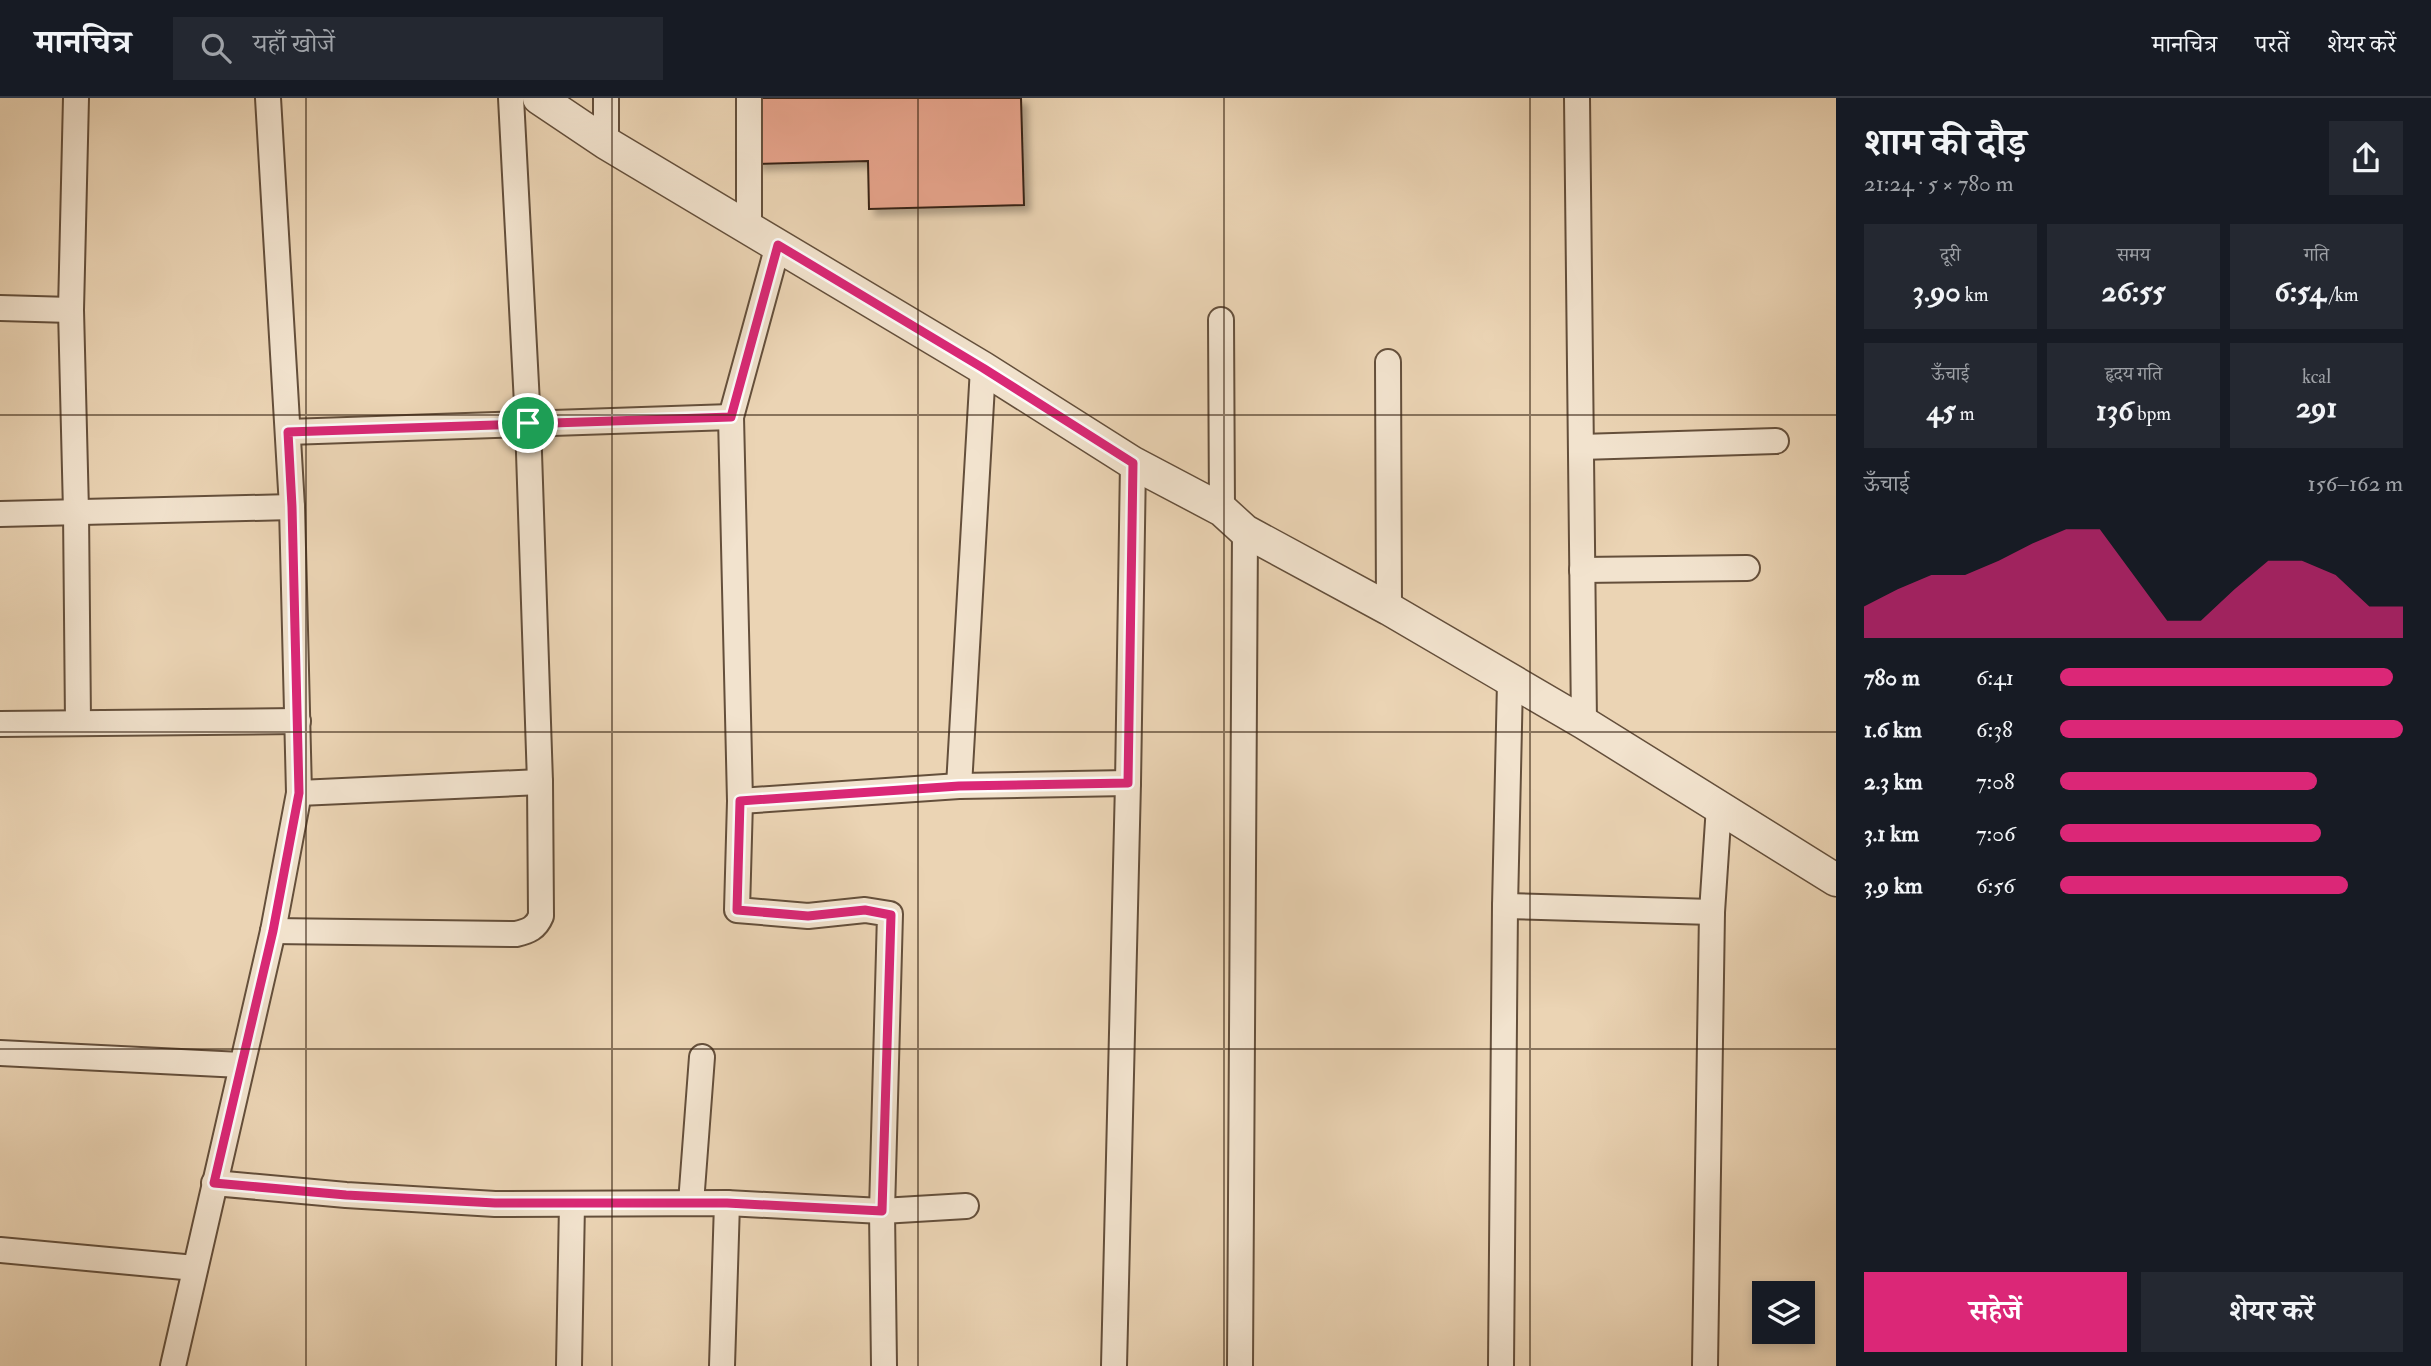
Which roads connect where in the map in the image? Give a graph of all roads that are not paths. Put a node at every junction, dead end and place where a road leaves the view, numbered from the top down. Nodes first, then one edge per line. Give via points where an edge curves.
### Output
1 (76, 98) edge
2 (268, 98) edge
3 (511, 98) edge
4 (539, 98) edge
5 (606, 98) edge
6 (749, 98) edge
7 (1577, 98) edge
8 (606, 143) junction
9 (749, 228) junction
10 (778, 245) junction
11 (0, 308) edge
12 (71, 310) junction
13 (1221, 320) dead end
14 (1388, 362) dead end
15 (983, 368) junction
16 (731, 417) junction
17 (528, 423) junction
18 (288, 432) junction
19 (1776, 441) dead end
20 (1581, 447) junction
21 (1133, 463) junction
22 (292, 507) junction
23 (1222, 510) junction
24 (76, 511) junction
25 (0, 514) edge
26 (1245, 531) junction
27 (1747, 568) dead end
28 (1582, 569) junction
29 (1389, 610) junction
30 (1510, 682) junction
31 (298, 721) junction
32 (78, 722) junction
33 (1584, 723) junction
34 (0, 724) edge
35 (540, 782) junction
36 (1128, 783) junction
37 (959, 786) junction
38 (299, 793) junction
39 (740, 801) junction
40 (1719, 806) junction
41 (1836, 880) edge
42 (1505, 906) junction
43 (1712, 912) junction
44 (273, 931) junction
45 (0, 1053) edge
46 (702, 1057) dead end
47 (241, 1065) junction
48 (214, 1183) junction
49 (691, 1203) junction
50 (727, 1203) junction
51 (572, 1204) junction
52 (967, 1206) dead end
53 (882, 1211) junction
54 (0, 1250) edge
55 (195, 1268) junction
56 (173, 1366) edge
57 (569, 1366) edge
58 (722, 1366) edge
59 (884, 1366) edge
60 (1114, 1366) edge
61 (1240, 1366) edge
62 (1501, 1366) edge
63 (1705, 1366) edge

1 - 12 street
2 - 18 street
3 - 17 street
4 - 8 street
5 - 8 street
6 - 9 street
7 - 20 street
8 - 9 street
9 - 10 street
10 - 15 street
10 - 16 street
11 - 12 street
12 - 24 street
13 - 23 street
14 - 29 street
15 - 21 street
15 - 37 street
16 - 17 street
16 - 39 street
17 - 18 street
17 - 35 street
18 - 22 street
19 - 20 street
20 - 28 street
21 - 23 street
21 - 36 street
22 - 24 street
22 - 31 street
23 - 26 street
24 - 25 street
24 - 32 street
26 - 29 street
26 - 61 street
27 - 28 street
28 - 33 street
29 - 30 street
30 - 33 street
30 - 42 street
31 - 32 street
31 - 38 street
32 - 34 street
33 - 40 street
35 - 38 street
35 - 44 street via 542,904 537,925 530,930 516,934
36 - 37 street
36 - 60 street
37 - 39 street
38 - 44 street
39 - 53 street via 737,910 808,916 865,910 891,915
40 - 41 street
40 - 43 street
42 - 43 street
42 - 62 street
43 - 63 street
44 - 47 street
45 - 47 street
46 - 49 street
47 - 48 street
48 - 51 street via 346,1195
48 - 55 street
49 - 50 street
49 - 51 street
50 - 53 street
50 - 58 street
51 - 57 street
52 - 53 street
53 - 59 street
54 - 55 street
55 - 56 street

